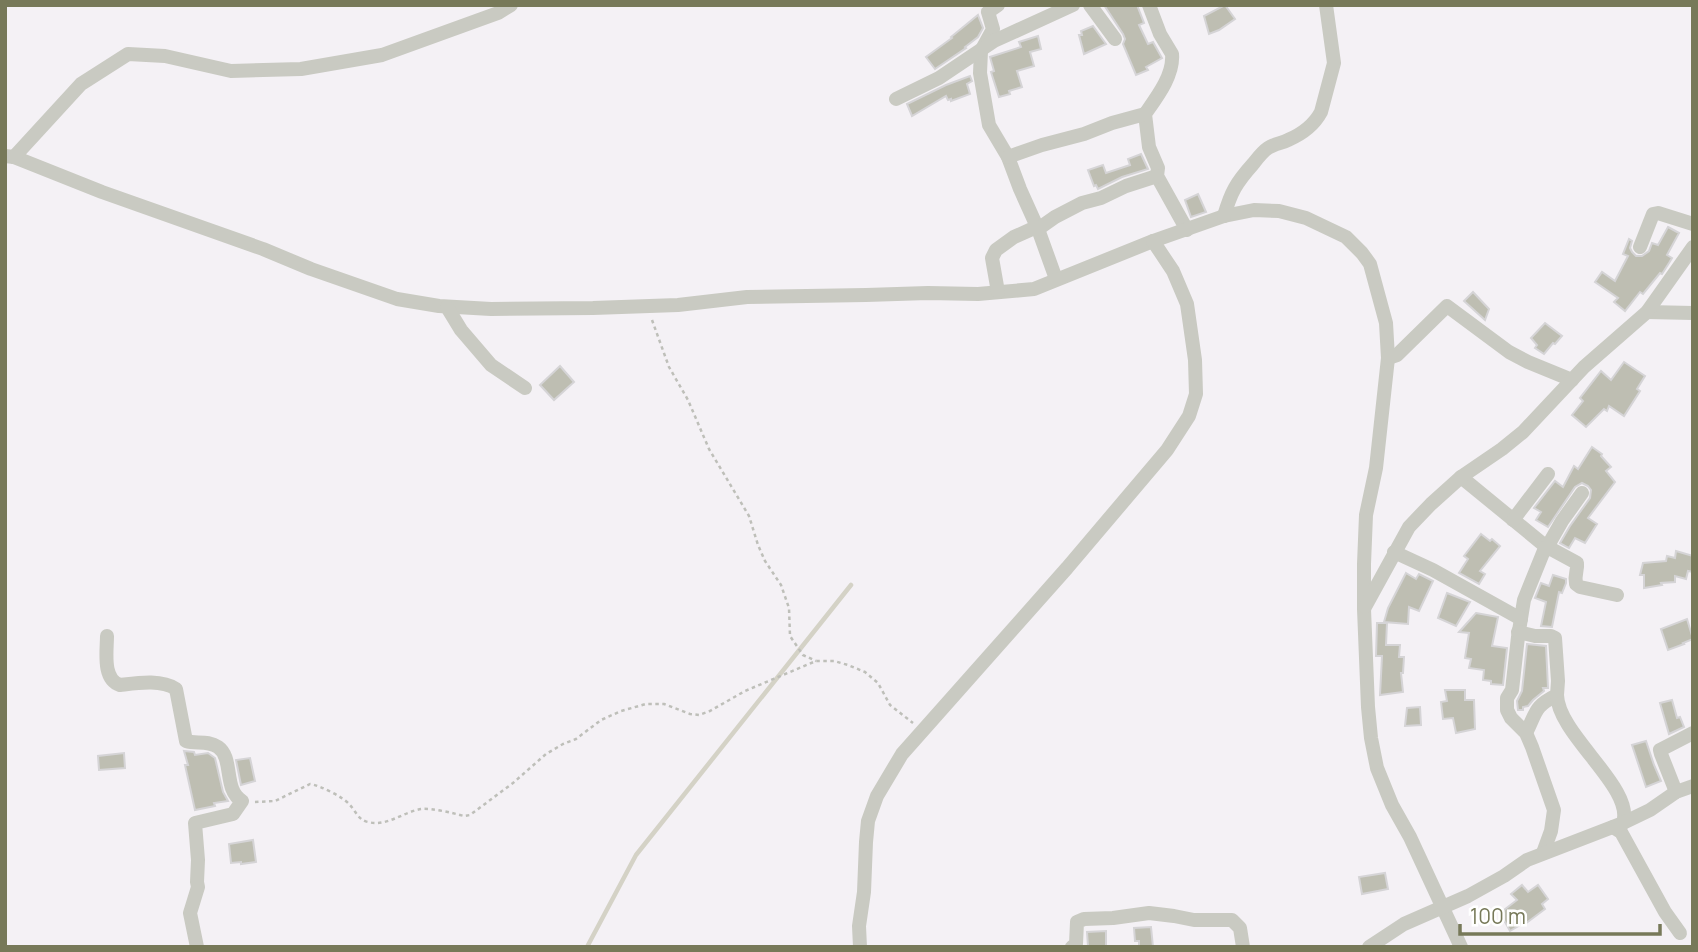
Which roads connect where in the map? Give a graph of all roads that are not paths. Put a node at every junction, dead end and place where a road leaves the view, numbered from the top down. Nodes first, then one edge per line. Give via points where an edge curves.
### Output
1 (511, 5) edge
2 (998, 5) edge
3 (1073, 5) edge
4 (1090, 5) edge
5 (1149, 5) edge
6 (1326, 5) edge
7 (1115, 39) dead end
8 (981, 51) junction
9 (896, 99) dead end
10 (1145, 114) junction
11 (10, 156) edge
12 (1008, 157) junction
13 (1157, 176) junction
14 (1224, 216) junction
15 (1693, 224) edge
16 (1038, 229) junction
17 (1187, 230) junction
18 (1153, 241) junction
19 (1640, 247) dead end
20 (1693, 247) edge
21 (1056, 279) junction
22 (998, 292) junction
23 (447, 307) junction
24 (1647, 312) junction
25 (1693, 313) edge
26 (1388, 358) junction
27 (1573, 380) junction
28 (525, 388) dead end
29 (1548, 474) dead end
30 (1461, 477) junction
31 (1582, 493) dead end
32 (1513, 520) junction
33 (1544, 547) junction
34 (1394, 552) junction
35 (1617, 594) dead end
36 (1364, 609) junction
37 (1519, 625) junction
38 (107, 636) dead end
39 (1557, 695) junction
40 (1526, 733) junction
41 (1693, 733) edge
42 (1693, 786) edge
43 (1676, 792) junction
44 (1618, 825) junction
45 (1543, 853) junction
46 (1443, 908) junction
47 (1681, 933) dead end
48 (197, 947) edge
49 (860, 947) edge
50 (1072, 947) edge
51 (1243, 947) edge
52 (1369, 947) edge
53 (1461, 947) edge

1 - 11 street via 382,54 301,69 231,71 128,54 81,84
2 - 8 street via 988,12 993,29
3 - 8 street
4 - 7 street
5 - 10 street via 1173,60
6 - 14 street via 1334,63 1321,112 1307,129 1257,159 1230,195
8 - 9 street
8 - 12 street via 989,125
10 - 12 street
10 - 13 street
11 - 23 street via 397,299
12 - 16 street
13 - 16 street via 1082,203
13 - 17 street
14 - 17 street
14 - 26 street via 1279,211 1346,237 1370,264 1386,323
15 - 19 street via 1653,215
16 - 21 street
16 - 22 street via 1014,237 996,250 992,258
17 - 18 street
18 - 21 street
18 - 49 street via 1174,271 1187,304 1196,394 1189,416 1167,450 1068,568 902,754 868,821
20 - 24 street
21 - 22 street via 1034,289
22 - 23 street via 747,297 642,306
23 - 28 street via 491,365
24 - 25 street
24 - 27 street
26 - 27 street via 1397,355 1447,306 1509,352
26 - 36 street via 1366,515
27 - 30 street via 1523,432
29 - 32 street
30 - 32 street
30 - 34 street via 1409,527
31 - 33 street
32 - 33 street
33 - 35 street via 1577,562 1574,576 1580,587
33 - 37 street
34 - 36 street
34 - 37 street via 1433,570
36 - 46 street via 1368,707 1377,768
37 - 39 street via 1535,636 1555,638
37 - 40 street via 1507,710
38 - 48 street via 110,679 120,685 161,684 176,689 186,741 220,748 231,785 242,801 233,814 195,823 198,887 190,912
39 - 40 street via 1535,710
39 - 44 street via 1563,715 1622,800 1626,816
40 - 45 street via 1554,810
41 - 43 street via 1660,750
42 - 43 street
43 - 44 street
44 - 45 street
44 - 47 street
45 - 46 street
46 - 52 street via 1404,924
46 - 53 street
50 - 51 street via 1077,922 1149,913 1232,920 1240,928

